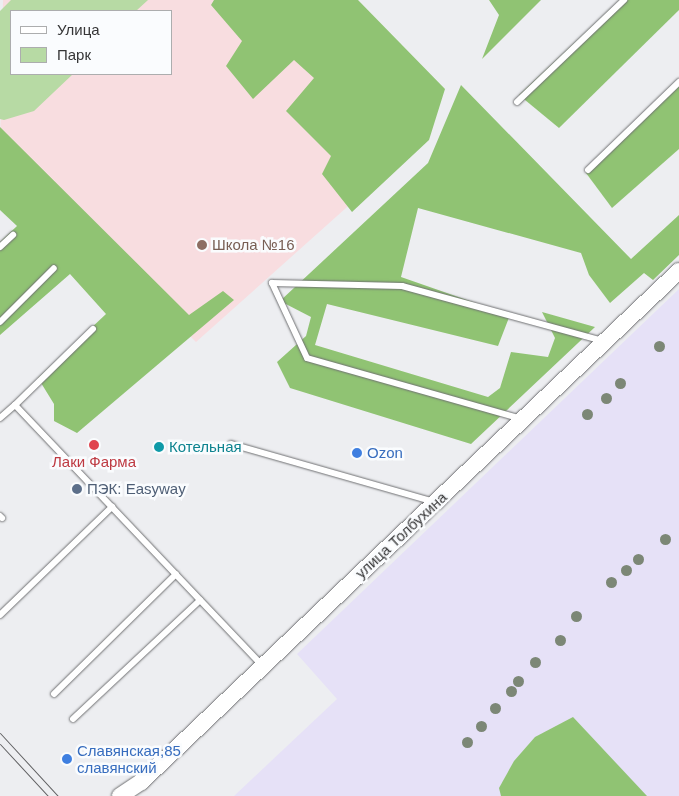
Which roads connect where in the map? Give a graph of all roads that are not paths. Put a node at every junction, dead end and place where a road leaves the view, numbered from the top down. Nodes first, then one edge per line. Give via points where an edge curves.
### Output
1 (624, 0) edge
2 (679, 82) edge
3 (518, 102) dead end
4 (588, 170) dead end
5 (14, 235) dead end
6 (0, 247) edge
7 (54, 268) dead end
8 (679, 272) edge
9 (0, 322) edge
10 (93, 329) dead end
11 (605, 342) junction
12 (15, 405) junction
13 (0, 418) edge
14 (523, 419) junction
15 (231, 444) dead end
16 (435, 503) junction
17 (112, 507) junction
18 (176, 574) junction
19 (200, 600) junction
20 (0, 616) edge
21 (263, 666) junction
22 (54, 694) dead end
23 (73, 719) dead end
24 (120, 796) edge

1 - 3 lane
2 - 4 lane
5 - 6 lane
7 - 9 lane
8 - 11 street, улица Толбухина
10 - 12 lane
11 - 14 street, улица Толбухина
11 - 14 lane via 402,286 272,283 307,358
12 - 13 lane
12 - 17 lane
14 - 16 street, улица Толбухина
15 - 16 lane
16 - 21 street, улица Толбухина
17 - 18 lane
17 - 20 lane
18 - 19 lane
18 - 22 lane
19 - 21 lane
19 - 23 lane
21 - 24 street, улица Толбухина

